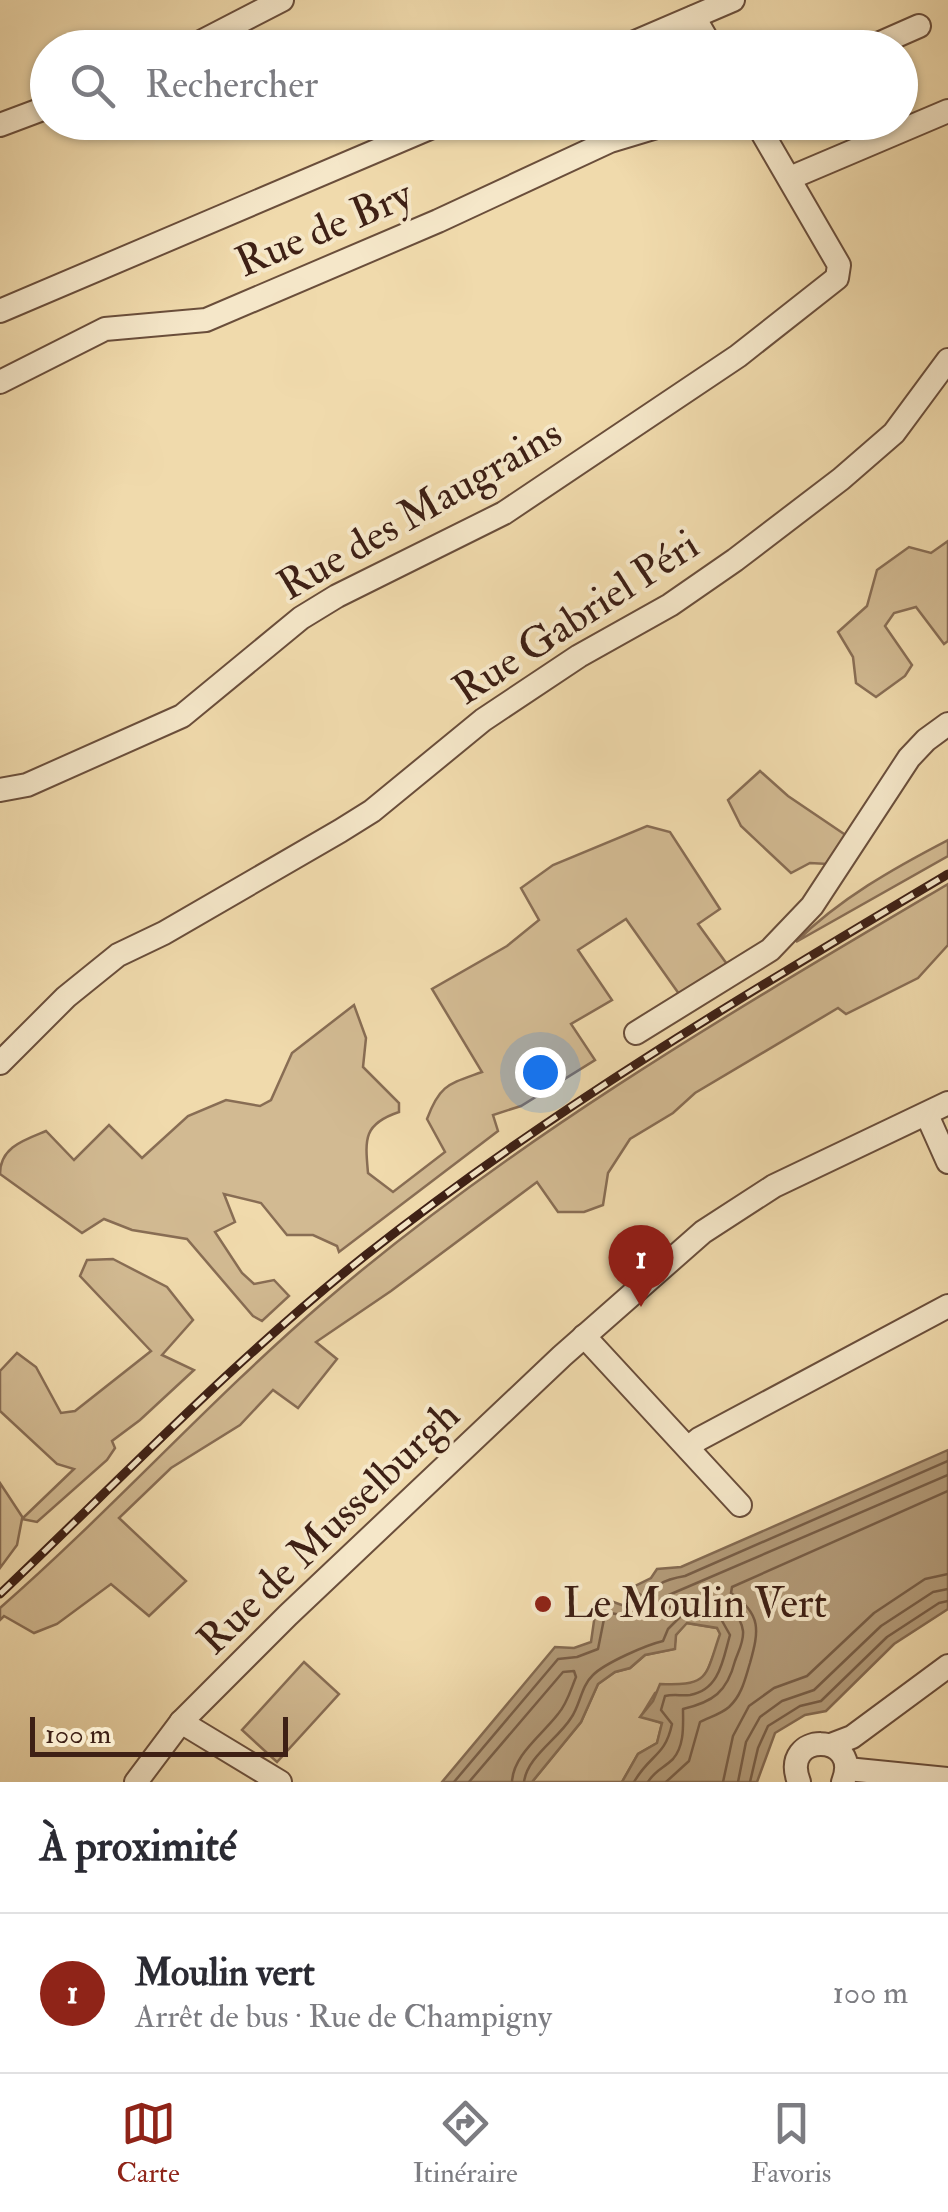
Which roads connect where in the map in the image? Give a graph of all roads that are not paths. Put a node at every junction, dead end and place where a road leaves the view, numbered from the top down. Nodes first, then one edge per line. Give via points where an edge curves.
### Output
1 (282, 0) edge
2 (733, 0) edge
3 (694, 17) junction
4 (919, 26) dead end
5 (224, 30) edge
6 (663, 30) edge
7 (702, 30) edge
8 (910, 30) edge
9 (948, 111) edge
10 (30, 114) edge
11 (918, 124) edge
12 (0, 125) edge
13 (401, 140) edge
14 (613, 140) edge
15 (767, 140) edge
16 (880, 140) edge
17 (790, 178) junction
18 (0, 310) edge
19 (948, 360) edge
20 (0, 382) edge
21 (948, 724) edge
22 (0, 790) edge
23 (636, 1033) dead end
24 (0, 1063) edge
25 (948, 1103) edge
26 (927, 1114) junction
27 (948, 1162) edge
28 (948, 1306) edge
29 (584, 1336) junction
30 (688, 1448) junction
31 (740, 1505) dead end
32 (948, 1666) edge
33 (181, 1722) junction
34 (831, 1745) junction
35 (845, 1776) edge
36 (887, 1779) edge
37 (948, 1779) edge
38 (136, 1782) edge
39 (280, 1782) edge
40 (799, 1782) edge

1 - 5 street
2 - 3 street
3 - 6 street
3 - 7 street
4 - 8 street
9 - 11 street
10 - 12 street
13 - 18 street
14 - 20 street, Rue de Bry via 206,320 104,328
15 - 17 street
16 - 17 street
17 - 22 street, Rue des Maugrains via 839,265 836,278 738,356 504,513 301,618 182,716 27,785
19 - 24 street, Rue Gabriel Péri via 894,433 735,560 483,720 372,811 118,955
21 - 23 street via 909,758 812,906 770,950
25 - 26 street, Rue de Musselburgh
26 - 27 street
26 - 29 street, Rue de Musselburgh via 750,1200 703,1232
28 - 30 street
29 - 30 street
29 - 33 street, Rue de Musselburgh
30 - 31 street
32 - 34 street via 852,1737
33 - 38 street, Rue de Musselburgh
33 - 39 street
34 - 35 street via 842,1755
34 - 40 street via 814,1744 800,1753
35 - 36 street
36 - 37 street

